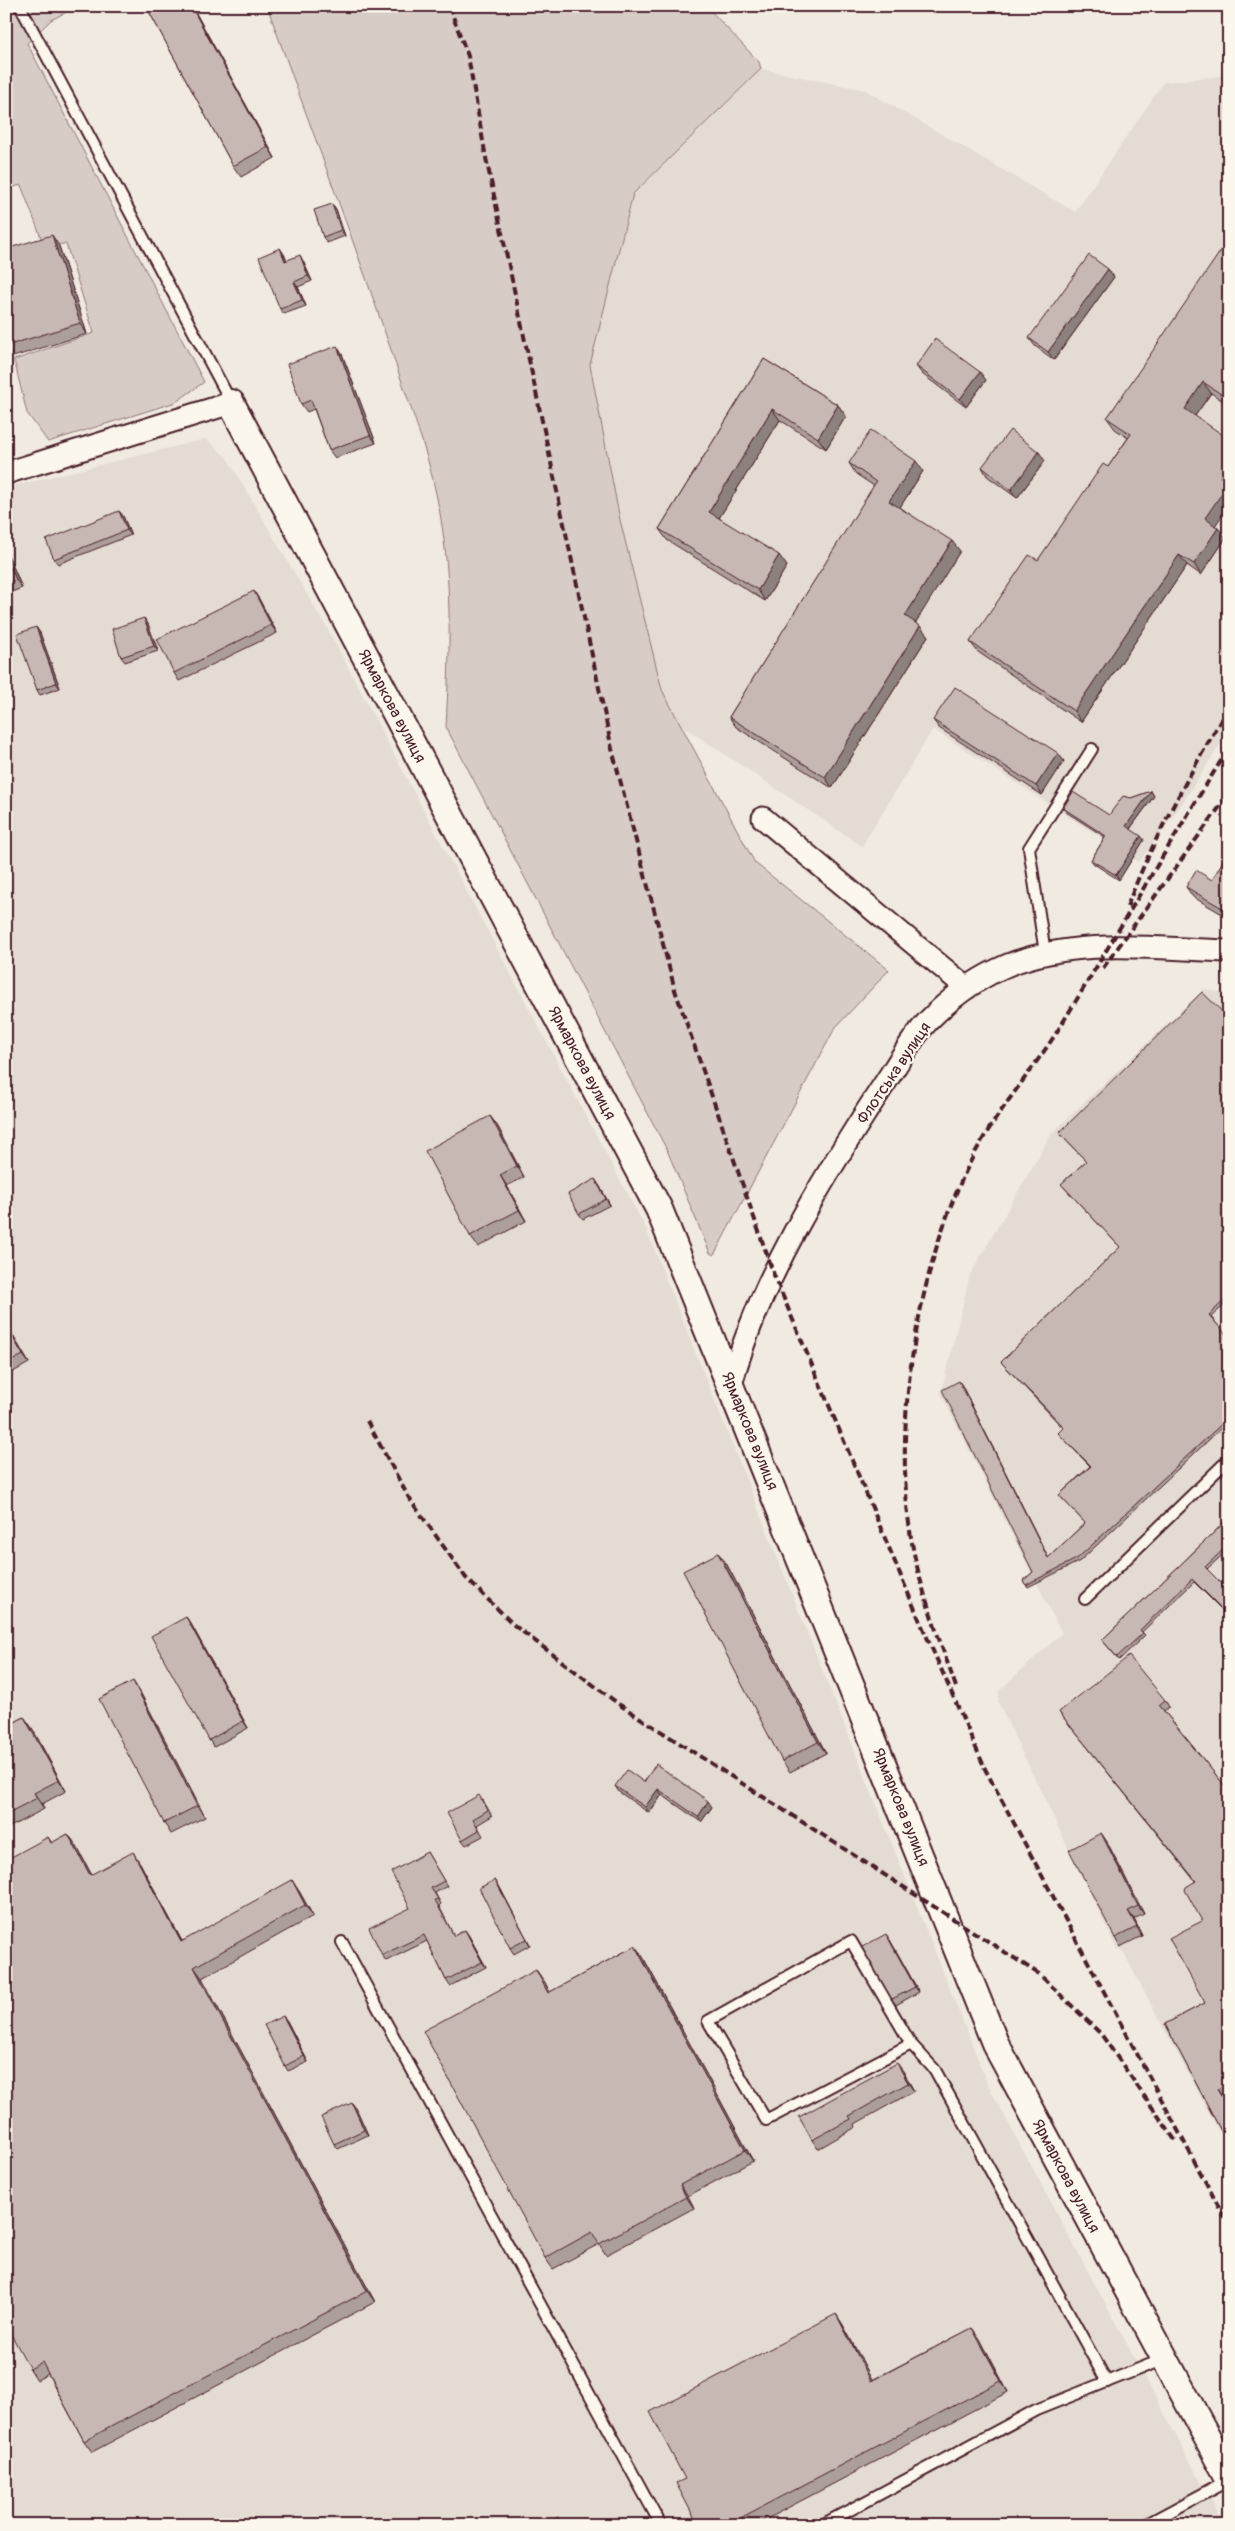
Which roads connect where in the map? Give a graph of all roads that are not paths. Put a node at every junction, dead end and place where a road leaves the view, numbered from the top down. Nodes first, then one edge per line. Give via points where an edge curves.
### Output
1 (20, 6) edge
2 (231, 403) junction
3 (6, 473) edge
4 (1092, 749) dead end
5 (763, 818) dead end
6 (1229, 951) edge
7 (1045, 953) junction
8 (967, 988) junction
9 (731, 1385) junction
10 (1229, 1459) edge
11 (1085, 1599) dead end
12 (342, 1942) dead end
13 (911, 2044) junction
14 (1165, 2359) junction
15 (1107, 2382) junction
16 (1229, 2479) edge
17 (661, 2525) edge
18 (822, 2525) edge
19 (1145, 2525) edge

1 - 2 lane
2 - 3 street
2 - 9 street, Ярмаркова вулиця via 659,1208
4 - 7 lane via 1029,848
5 - 8 street
6 - 7 street, Флотська вулиця via 1100,947
7 - 8 street, Флотська вулиця via 1007,966
8 - 9 street, Флотська вулиця via 935,1014 915,1037 805,1212 743,1340
9 - 14 street, Ярмаркова вулиця via 995,2043
10 - 11 lane
12 - 17 lane
13 - 13 lane via 766,2120 708,2021 851,1941
13 - 15 lane via 934,2070
14 - 15 lane
14 - 16 street, Ярмаркова вулиця
15 - 18 lane via 1036,2410
16 - 19 lane

